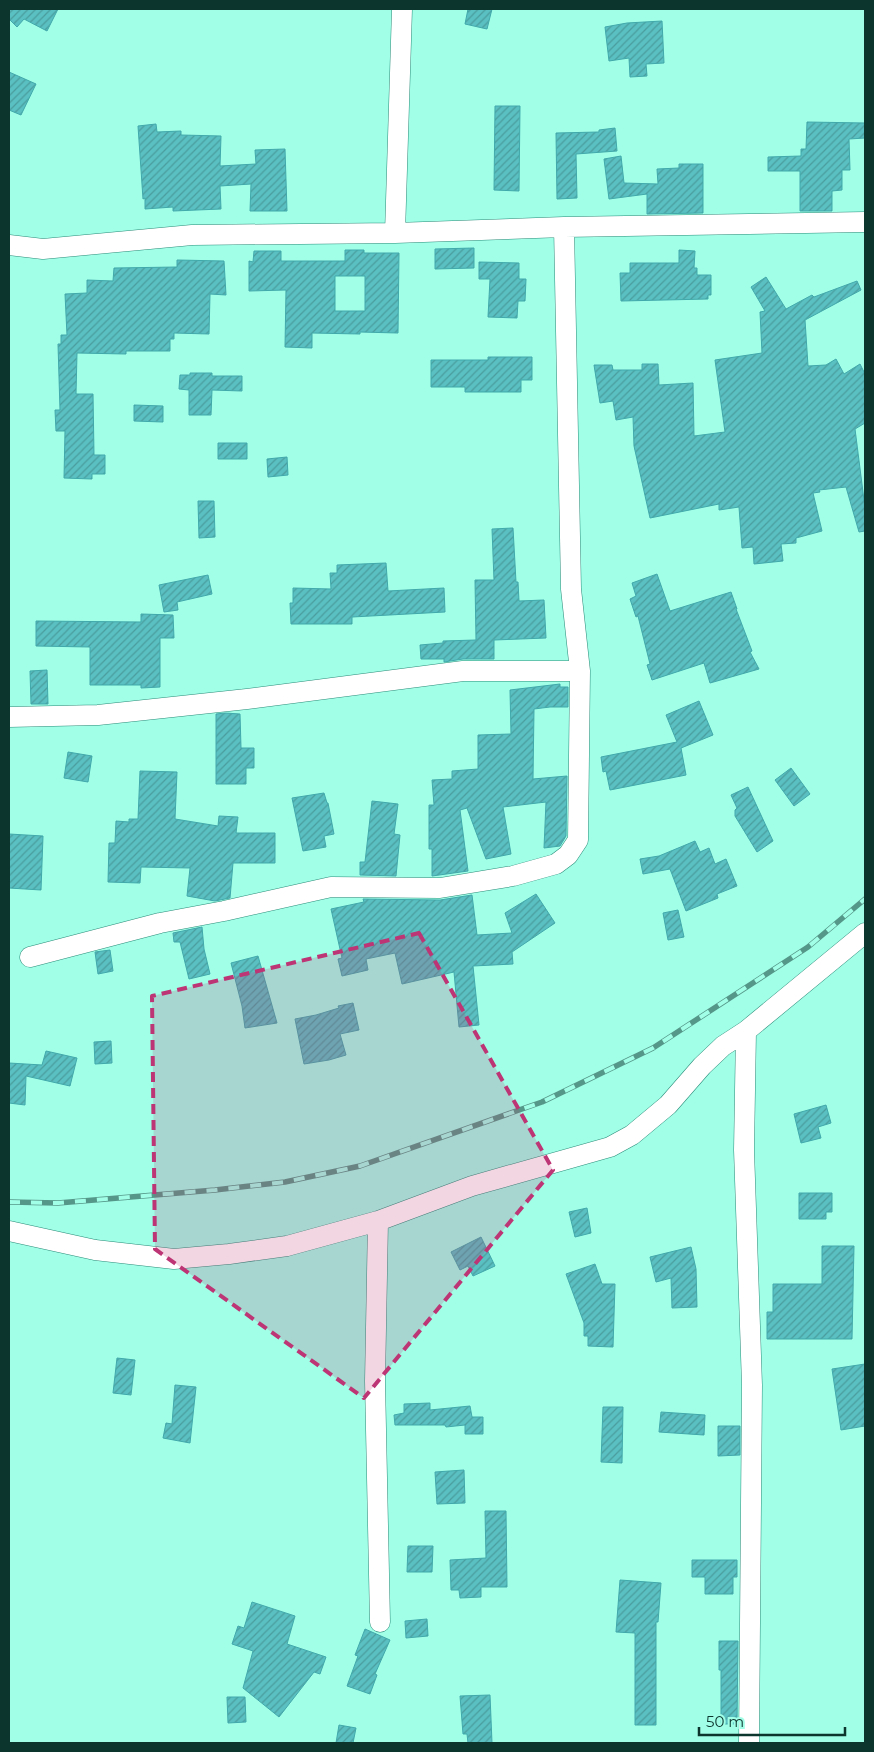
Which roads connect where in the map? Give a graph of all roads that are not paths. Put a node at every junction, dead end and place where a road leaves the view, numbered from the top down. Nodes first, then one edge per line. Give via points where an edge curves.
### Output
1 (402, 9) edge
2 (865, 222) edge
3 (564, 227) junction
4 (395, 233) junction
5 (9, 245) edge
6 (580, 671) junction
7 (9, 717) edge
8 (865, 934) edge
9 (30, 957) dead end
10 (746, 1031) junction
11 (378, 1221) junction
12 (9, 1230) edge
13 (380, 1622) dead end
14 (749, 1743) edge

1 - 4 street
2 - 3 street
3 - 4 street
3 - 6 street via 572,589
4 - 5 street via 192,235 43,249
6 - 7 street via 463,672 98,715
6 - 9 street via 578,840 568,855 556,864 513,876 440,888 331,887 160,923
8 - 10 street
10 - 11 street via 723,1046 668,1105 632,1135 610,1147 472,1186
10 - 14 street via 744,1150 752,1385
11 - 12 street via 288,1246 174,1259 95,1250
11 - 13 street via 375,1381

